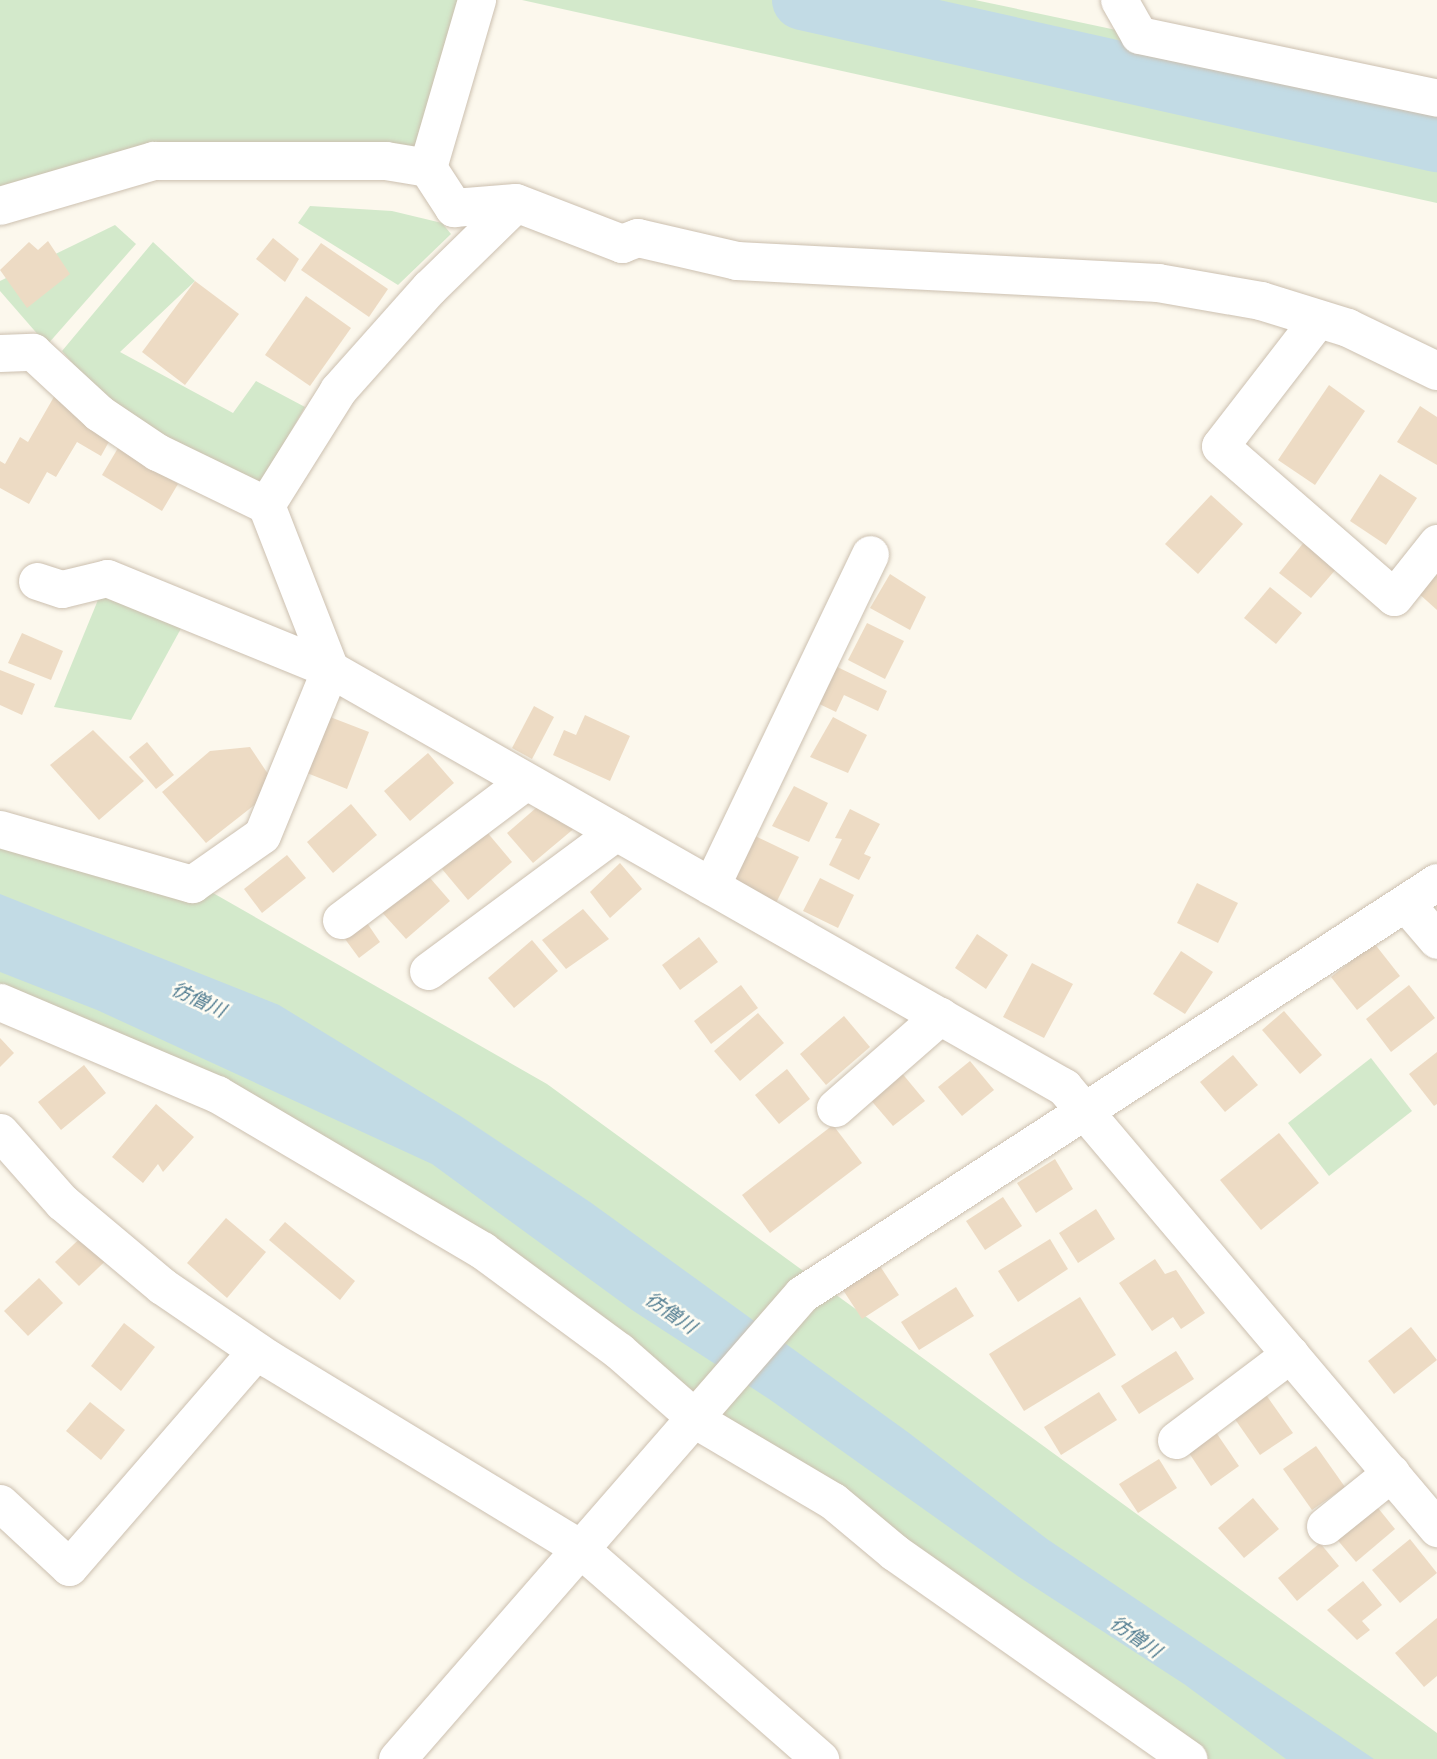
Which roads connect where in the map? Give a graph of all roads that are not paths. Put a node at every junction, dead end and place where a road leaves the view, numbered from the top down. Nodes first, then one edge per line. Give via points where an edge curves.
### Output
1 (477, 0) edge
2 (1119, 0) edge
3 (1437, 98) edge
4 (428, 168) junction
5 (516, 204) junction
6 (0, 206) edge
7 (1318, 319) junction
8 (0, 353) edge
9 (1437, 371) edge
10 (267, 505) junction
11 (1437, 543) edge
12 (870, 554) dead end
13 (37, 581) dead end
14 (330, 669) junction
15 (526, 781) junction
16 (0, 829) edge
17 (616, 832) junction
18 (1437, 882) edge
19 (711, 886) junction
20 (1408, 905) junction
21 (341, 920) dead end
22 (1437, 940) edge
23 (428, 971) dead end
24 (0, 1002) edge
25 (940, 1016) junction
26 (835, 1108) dead end
27 (1086, 1113) junction
28 (0, 1132) edge
29 (256, 1350) junction
30 (1290, 1354) junction
31 (703, 1410) junction
32 (1176, 1440) dead end
33 (1391, 1473) junction
34 (0, 1503) edge
35 (1325, 1526) dead end
36 (1437, 1528) edge
37 (578, 1547) junction
38 (397, 1759) edge
39 (820, 1759) edge
40 (1188, 1759) edge

1 - 4 street
2 - 3 street via 1139,34
4 - 5 street via 454,208
4 - 6 street via 386,161 154,161
5 - 7 street via 622,244 638,238 737,261 1158,283 1261,302
5 - 10 street via 429,288 338,390
7 - 9 street
7 - 11 street via 1220,446 1394,597
8 - 10 street via 33,352 99,413 157,452
10 - 14 street
12 - 19 street
13 - 14 street via 62,589 107,578
14 - 15 street
14 - 16 street via 262,835 192,884
15 - 17 street
15 - 21 street
17 - 19 street
17 - 23 street
18 - 20 street
19 - 25 street
20 - 22 street
20 - 27 street
24 - 31 street via 217,1094 423,1213 502,1264
25 - 26 street
25 - 27 street via 1064,1087
27 - 30 street
27 - 31 street via 802,1294
28 - 29 street via 72,1210 162,1286
29 - 34 street via 69,1567
29 - 37 street
30 - 32 street
30 - 33 street
31 - 37 street
31 - 40 street via 833,1502 894,1552
33 - 35 street
33 - 36 street
37 - 38 street
37 - 39 street

